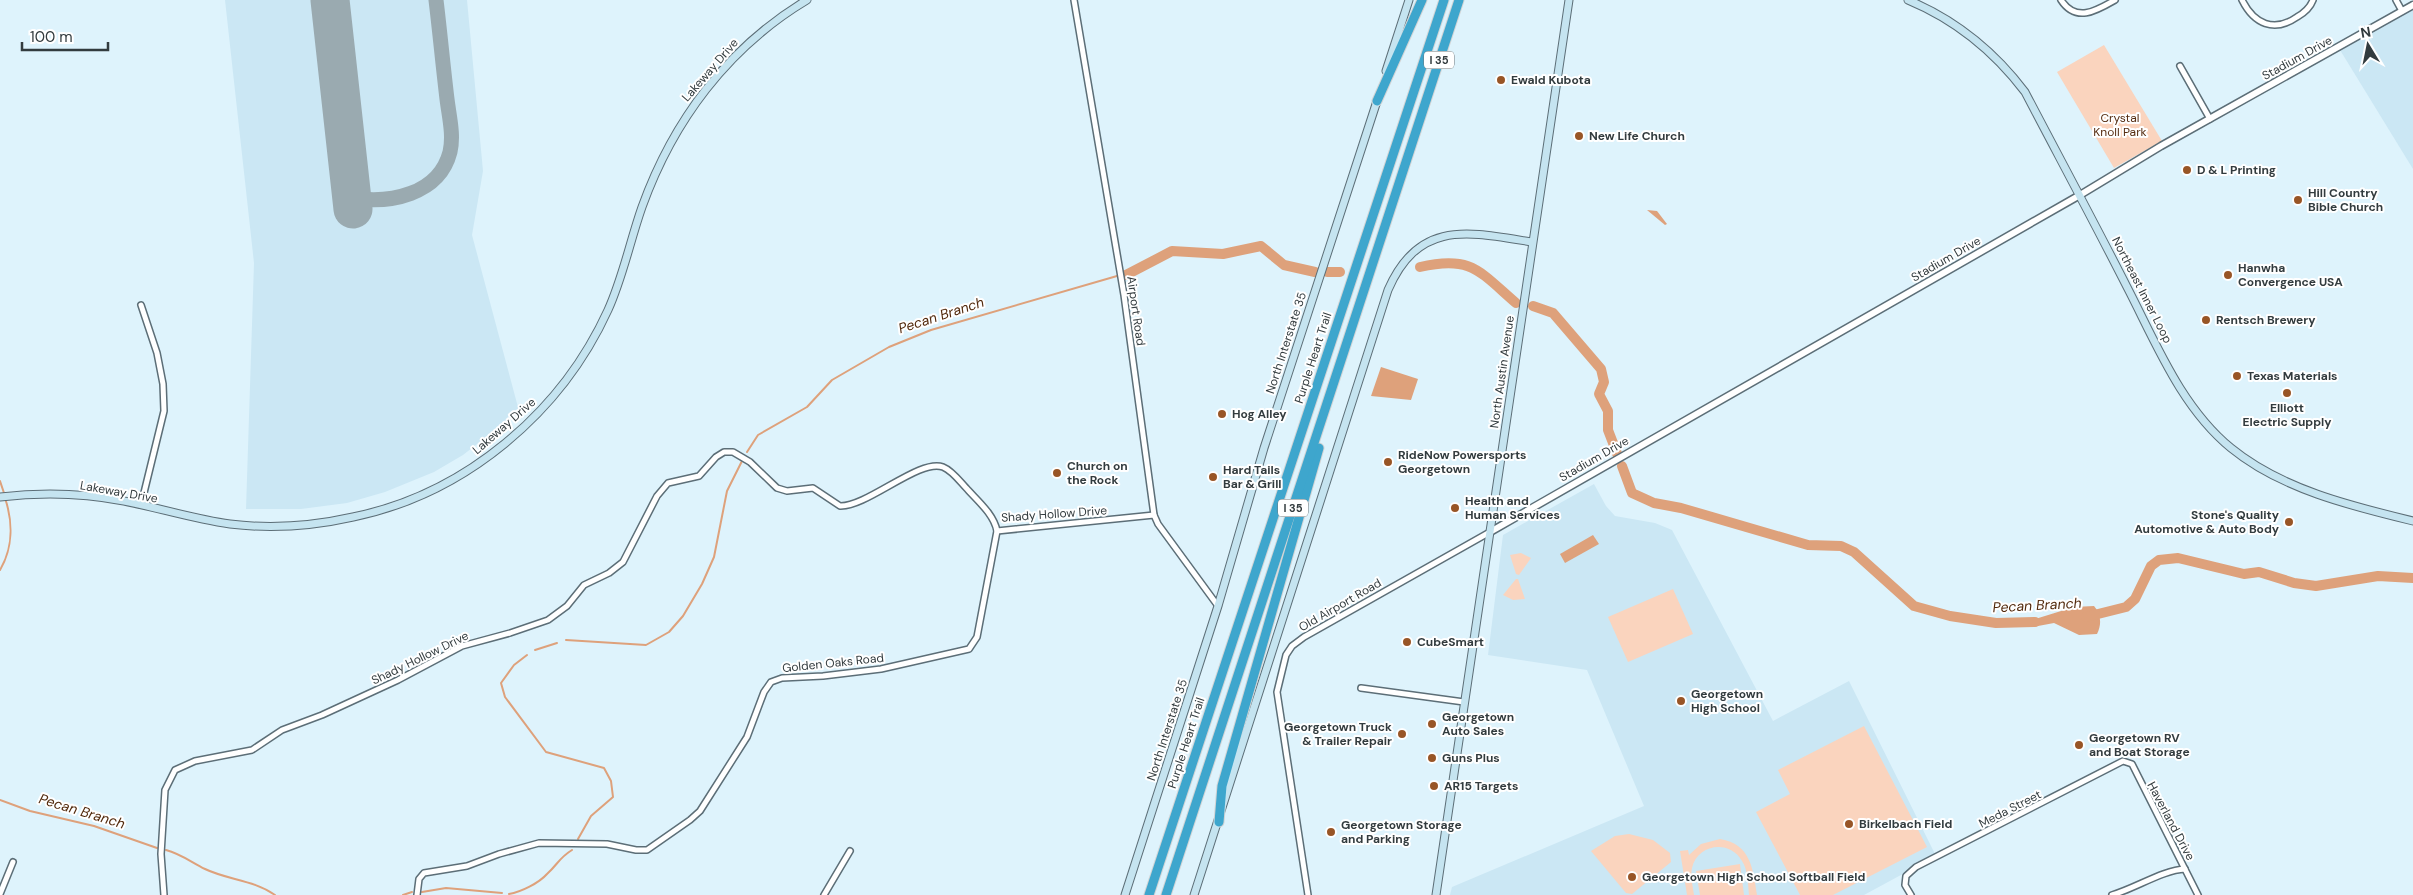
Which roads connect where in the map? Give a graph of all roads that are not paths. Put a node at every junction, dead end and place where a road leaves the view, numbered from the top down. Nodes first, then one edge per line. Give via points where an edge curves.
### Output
1 (807, 0) edge
2 (1074, 0) edge
3 (1409, 0) edge
4 (1422, 0) edge
5 (1444, 0) edge
6 (1459, 0) edge
7 (1569, 0) edge
8 (1908, 0) edge
9 (2061, 0) edge
10 (2116, 0) edge
11 (2242, 0) edge
12 (2313, 0) edge
13 (2396, 0) edge
14 (2413, 5) edge
15 (2402, 11) junction
16 (2180, 66) dead end
17 (1377, 101) junction
18 (2210, 119) junction
19 (2080, 195) junction
20 (1532, 242) junction
21 (140, 305) dead end
22 (1328, 401) junction
23 (0, 497) edge
24 (141, 505) junction
25 (1154, 515) junction
26 (2413, 521) edge
27 (997, 531) junction
28 (1490, 532) junction
29 (1218, 606) junction
30 (1361, 688) dead end
31 (1464, 702) junction
32 (2124, 761) joint
33 (1219, 822) junction
34 (850, 850) dead end
35 (13, 862) dead end
36 (2185, 869) junction
37 (0, 894) edge
38 (164, 895) edge
39 (418, 895) edge
40 (824, 895) edge
41 (1125, 895) edge
42 (1149, 895) edge
43 (1166, 895) edge
44 (1194, 895) edge
45 (1308, 895) edge
46 (1436, 895) edge
47 (1911, 895) edge
48 (2112, 895) edge
49 (2198, 895) edge

1 - 24 main road, Lakeway Drive via 754,37 714,78 689,111 667,146 654,176 609,307 596,334 576,368 554,395 501,447 454,478 411,500 353,518 307,525 230,524
2 - 25 street, Airport Road via 1124,295
3 - 17 main road, North Interstate 35
4 - 17 highway
5 - 42 highway, Purple Heart Trail / I 35
6 - 22 highway, I 35
7 - 20 main road, North Austin Avenue
8 - 19 main road, Northeast Inner Loop via 1943,17 1976,39 2004,65 2025,92
9 - 10 street via 2070,11 2084,14
11 - 12 street via 2254,18 2270,26 2295,19
13 - 15 street
14 - 15 street, Stadium Drive
15 - 18 street, Stadium Drive
16 - 18 street
17 - 29 main road, North Interstate 35 via 1264,448
18 - 19 street, Stadium Drive
19 - 26 main road, Northeast Inner Loop via 2177,383 2212,431 2233,450 2295,486
19 - 28 street, Stadium Drive
20 - 28 main road, North Austin Avenue
20 - 33 main road via 1470,234 1444,236 1411,254 1396,270
21 - 24 street via 157,353 164,411
22 - 33 highway via 1328,417 1222,786
22 - 43 highway, I 35
23 - 24 main road, Lakeway Drive via 90,496
25 - 27 street, Shady Hollow Drive
25 - 29 street, Airport Road
27 - 38 street, Shady Hollow Drive via 993,518 979,502 950,471 940,466 924,468 844,506 835,505 822,492 812,488 788,491 777,488 737,453 720,454 699,476 668,483 657,496 623,562 584,584 567,606 548,620 462,646 398,680 282,730 248,752 195,760 175,770 165,790 161,854
27 - 39 street, Golden Oaks Road via 977,637 968,649 881,669 782,678 772,682 764,692 747,737 700,811 647,850 607,844 539,843 467,866 424,873 419,879
28 - 31 main road, North Austin Avenue
28 - 45 street, Old Airport Road via 1304,638 1292,646 1286,656 1277,692
29 - 41 main road, North Interstate 35
30 - 31 street
31 - 46 main road, North Austin Avenue
32 - 36 street, Haverland Drive via 2132,764
32 - 47 street, Meda Street via 1916,867 1906,876 1905,884
33 - 44 main road
34 - 40 street
35 - 37 street
36 - 48 street via 2169,871 2133,889
36 - 49 street, Haverland Drive

